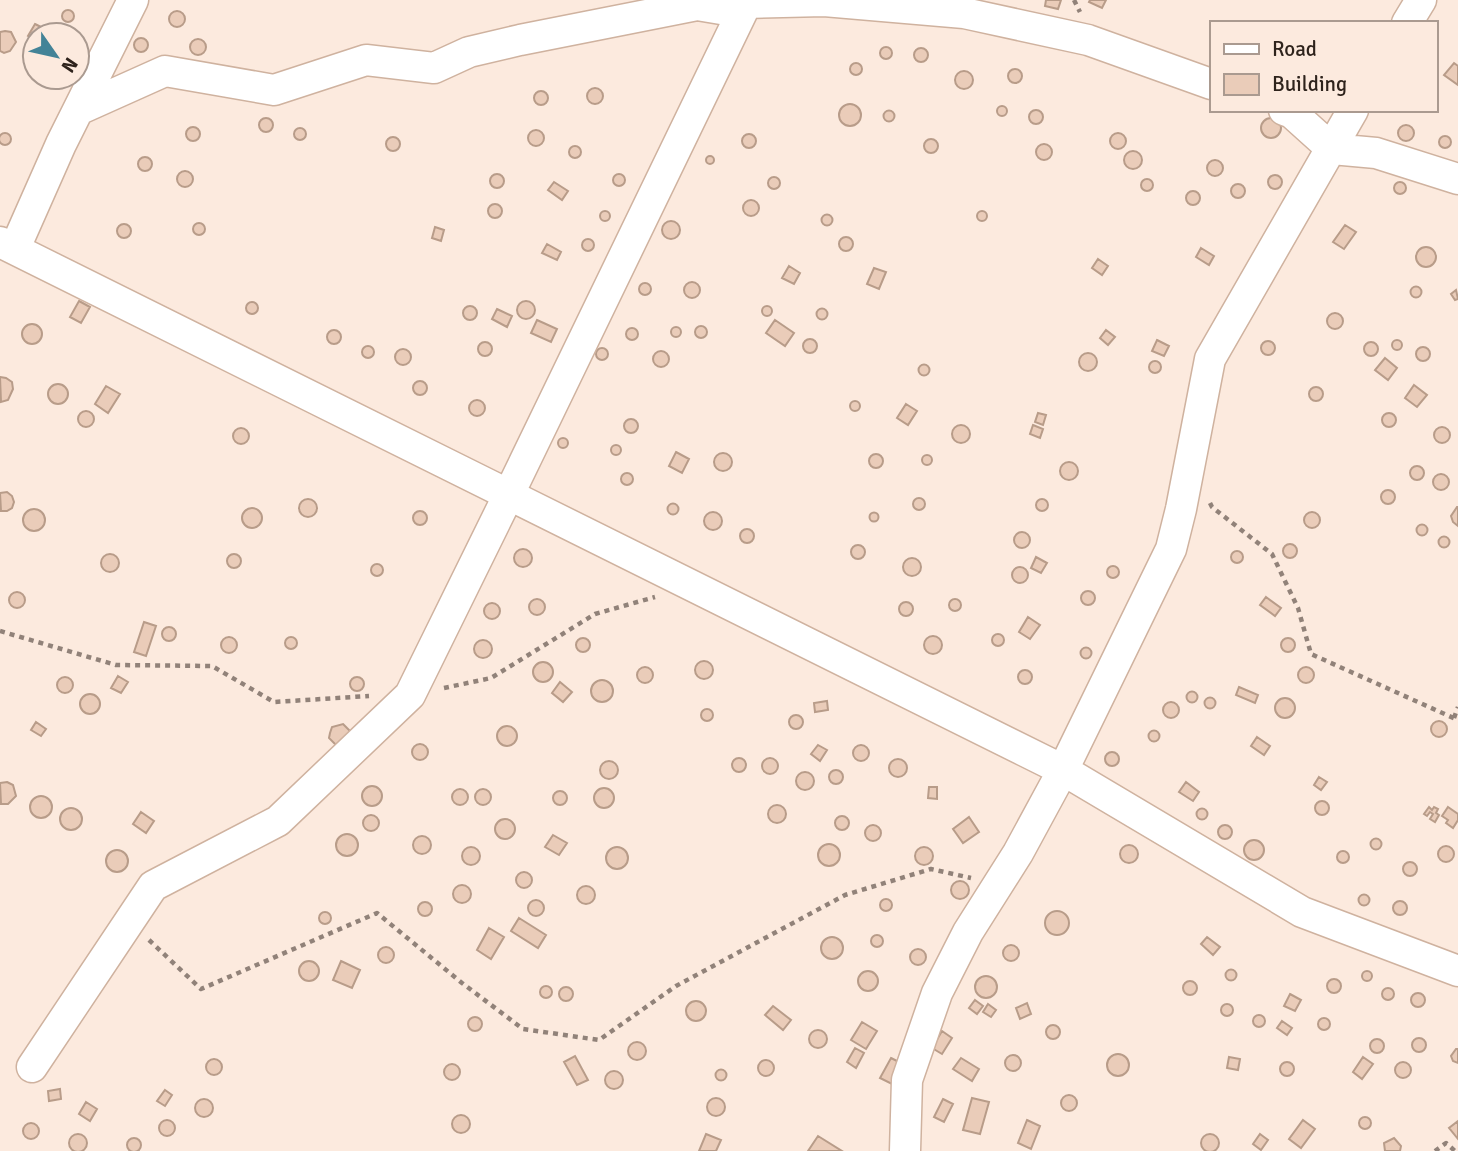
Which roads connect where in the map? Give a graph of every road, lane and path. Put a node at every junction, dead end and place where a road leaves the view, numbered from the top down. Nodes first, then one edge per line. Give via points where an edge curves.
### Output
1 (133, 0) edge
2 (1421, 0) edge
3 (747, 2) edge
4 (1408, 21) edge
5 (1210, 84) edge
6 (78, 110) junction
7 (1290, 112) edge
8 (1352, 112) edge
9 (1332, 149) junction
10 (1458, 179) edge
11 (7, 245) edge
12 (1191, 457) junction
13 (508, 496) junction
14 (690, 586) junction
15 (0, 632) edge
16 (410, 695) junction
17 (1458, 707) edge
18 (1456, 719) edge
19 (1063, 771) junction
20 (989, 900) junction
21 (128, 922) junction
22 (1458, 971) edge
23 (32, 1067) dead end
24 (905, 1151) edge
25 (1435, 1151) edge
26 (1455, 1151) edge

1 - 6 street
2 - 4 street
3 - 5 street via 824,1 964,13 1087,40
3 - 6 street via 733,11 697,5 520,40 469,52 434,68 366,60 274,90 165,71
3 - 13 street
6 - 11 street
7 - 9 street
8 - 9 street
9 - 10 street via 1376,153
9 - 12 street via 1210,359
11 - 13 street
12 - 18 path via 1212,506 1272,554 1297,608 1311,654
12 - 19 street via 1171,549
13 - 14 street
13 - 16 street
14 - 16 path via 595,614 491,678
14 - 19 street
15 - 16 path via 116,665 212,666 274,702
16 - 21 street via 278,821 153,886
17 - 18 path
19 - 20 street
19 - 22 street via 1302,912
20 - 21 path via 974,878 931,869 845,895 676,986 599,1040 523,1029 377,913 201,989
20 - 24 street via 937,993 907,1080
21 - 23 street
25 - 26 path via 1446,1143

